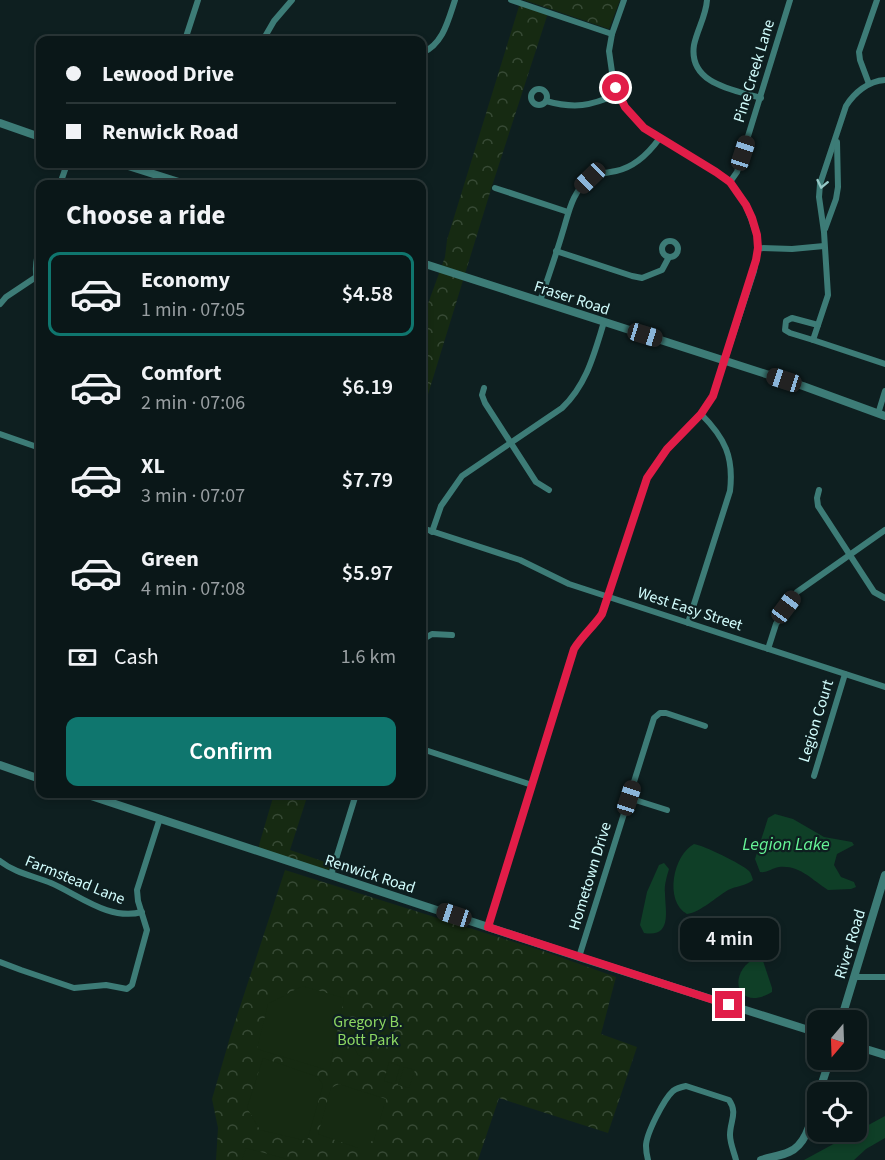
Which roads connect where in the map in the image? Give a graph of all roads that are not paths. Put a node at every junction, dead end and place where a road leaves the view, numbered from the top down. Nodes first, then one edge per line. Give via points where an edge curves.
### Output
1 (198, 0) edge
2 (292, 0) edge
3 (455, 0) edge
4 (511, 0) edge
5 (624, 0) edge
6 (707, 0) edge
7 (790, 0) edge
8 (877, 0) edge
9 (612, 34) junction
10 (186, 36) edge
11 (265, 36) edge
12 (426, 50) edge
13 (885, 80) edge
14 (869, 84) junction
15 (618, 94) junction
16 (761, 98) junction
17 (546, 101) dead end
18 (0, 123) edge
19 (36, 136) edge
20 (837, 137) junction
21 (659, 139) junction
22 (145, 168) edge
23 (175, 180) edge
24 (730, 182) junction
25 (495, 188) dead end
26 (568, 212) junction
27 (824, 232) junction
28 (824, 246) junction
29 (758, 248) junction
30 (556, 251) junction
31 (669, 257) dead end
32 (426, 264) edge
33 (36, 277) edge
34 (540, 301) junction
35 (0, 304) edge
36 (604, 322) junction
37 (818, 325) junction
38 (813, 340) junction
39 (725, 361) junction
40 (885, 364) edge
41 (484, 388) dead end
42 (885, 391) edge
43 (701, 414) junction
44 (881, 415) edge
45 (0, 434) edge
46 (510, 443) junction
47 (36, 446) edge
48 (549, 490) dead end
49 (819, 490) dead end
50 (426, 530) edge
51 (885, 530) edge
52 (432, 532) junction
53 (849, 555) junction
54 (608, 597) junction
55 (885, 598) edge
56 (688, 623) junction
57 (452, 635) dead end
58 (426, 638) edge
59 (768, 649) junction
60 (845, 674) junction
61 (885, 687) edge
62 (705, 726) dead end
63 (426, 750) edge
64 (0, 765) edge
65 (814, 776) dead end
66 (36, 778) edge
67 (532, 785) junction
68 (97, 798) edge
69 (355, 798) edge
70 (629, 798) junction
71 (667, 810) dead end
72 (159, 818) junction
73 (0, 861) edge
74 (885, 875) edge
75 (331, 876) junction
76 (142, 912) junction
77 (488, 927) junction
78 (579, 957) junction
79 (0, 962) edge
80 (885, 976) edge
81 (854, 977) junction
82 (844, 1010) edge
83 (807, 1030) edge
84 (867, 1049) edge
85 (882, 1054) edge
86 (807, 1130) edge
87 (648, 1160) edge
88 (736, 1160) edge
89 (761, 1160) edge

1 - 10 street
2 - 11 street
3 - 12 street via 442,35
4 - 9 street
5 - 9 street
6 - 16 street via 694,47 698,69 716,84
7 - 16 street, Pine Creek Lane
8 - 14 street via 859,52
9 - 15 street via 610,65
13 - 14 street
14 - 20 street via 852,96
15 - 17 street via 584,106
15 - 21 street via 632,117
16 - 24 street, Pine Creek Lane via 737,172
18 - 19 street
20 - 27 street via 838,187
20 -> 27 street via 820,184
21 - 24 street
21 - 26 street via 630,167 590,178
22 - 23 street
24 - 29 street via 752,218
25 - 26 street
26 - 30 street
27 - 28 street
28 - 29 street
28 - 37 street via 828,295
29 - 39 street
30 - 31 street via 642,278 662,270
30 - 34 street
32 - 34 street, Fraser Road
33 - 35 street
34 - 36 street, Fraser Road
36 - 39 street, Fraser Road
36 - 46 street via 588,374 573,398
37 - 38 street
37 - 38 street via 792,318 784,325 790,333
38 - 40 street
39 - 43 street via 713,396
39 - 44 street, Fraser Road
41 - 46 street via 485,403
42 - 44 street
43 - 54 street via 667,449 647,478
43 - 56 street via 720,436 732,471 730,491
45 - 47 street
46 - 48 street via 536,482
46 - 52 street via 462,476 441,506
49 - 53 street via 818,506
50 - 52 street, West Easy Street
51 - 53 street
52 - 54 street, West Easy Street via 520,560 569,584
53 - 55 street via 874,592
53 - 59 street via 797,592 776,624
54 - 56 street, West Easy Street
54 - 67 street via 602,614 574,649
56 - 59 street, West Easy Street
57 - 58 street
59 - 60 street, West Easy Street
60 - 61 street, West Easy Street
60 - 65 street, Legion Court
62 - 70 street, Hometown Drive via 666,713 657,714
63 - 67 street
64 - 66 street
67 - 77 street
68 - 72 street, Renwick Road
69 - 75 street
70 - 71 street
70 - 78 street, Hometown Drive
72 - 75 street, Renwick Road
72 - 76 street via 137,890
73 - 76 street, Farmstead Lane via 95,905 123,914
74 - 81 street, River Road
75 - 77 street, Renwick Road
76 - 79 street via 146,938 132,985 127,989 106,985 74,988
77 - 78 street, Renwick Road
78 - 83 street, Renwick Road
80 - 81 street
81 - 82 street, River Road
84 - 85 street
86 - 89 street via 790,1152
87 - 88 street via 648,1134 666,1099 686,1086 729,1100 734,1112 730,1137

